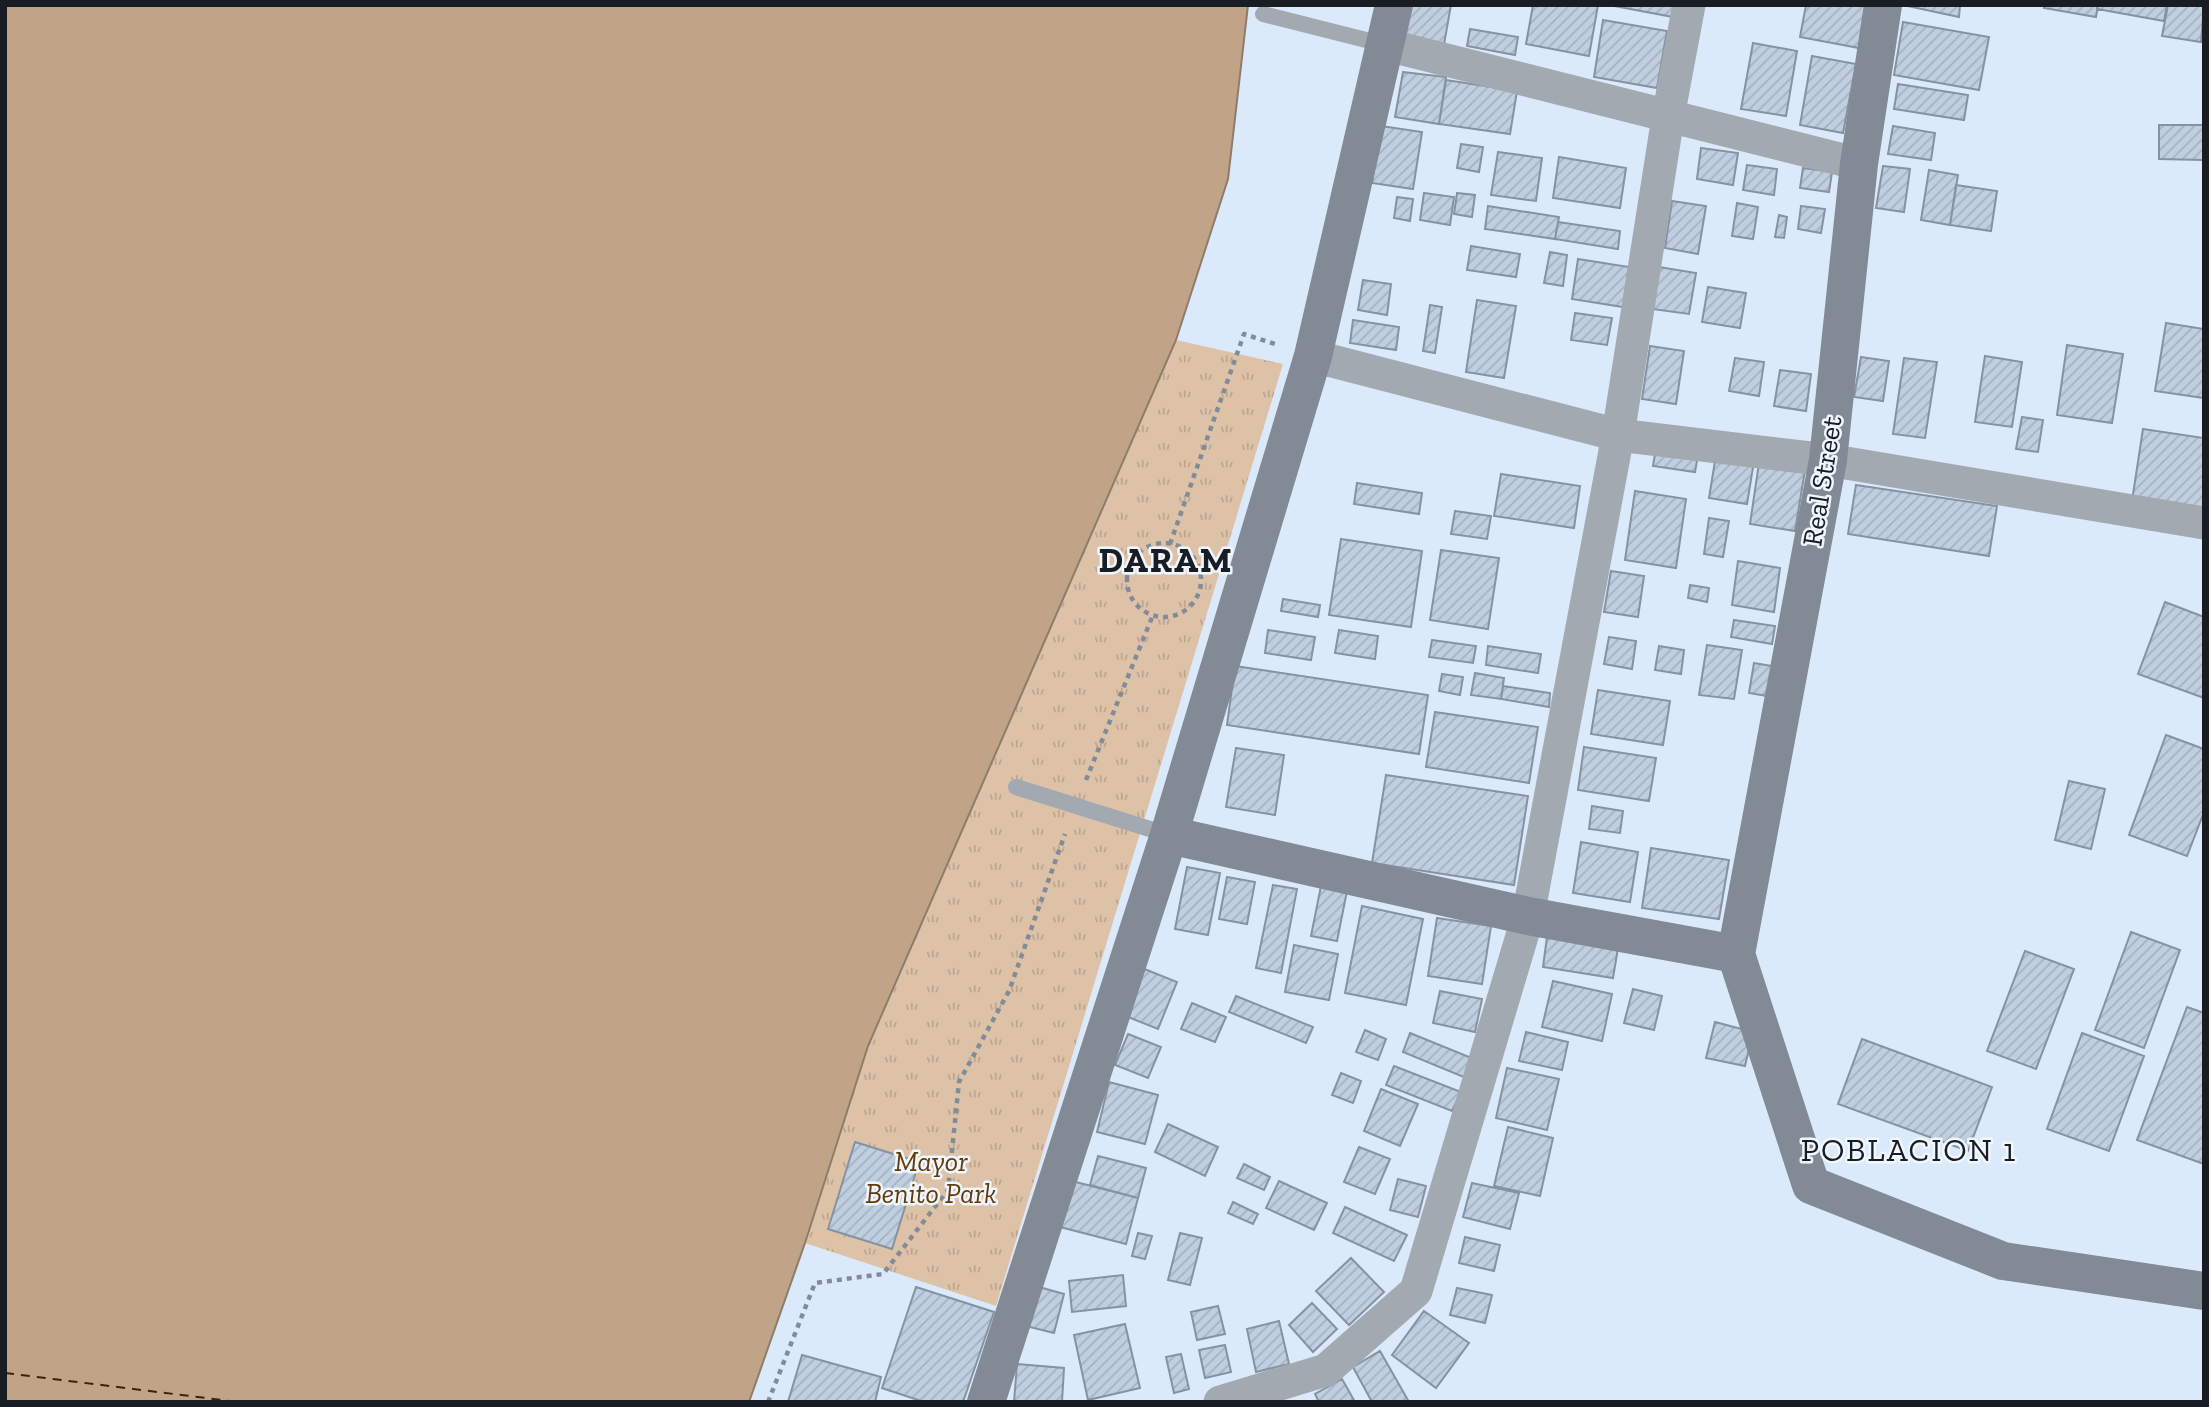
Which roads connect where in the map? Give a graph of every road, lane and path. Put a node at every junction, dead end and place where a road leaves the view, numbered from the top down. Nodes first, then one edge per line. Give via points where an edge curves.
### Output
1 (1394, 5) edge
2 (1689, 5) edge
3 (1883, 5) edge
4 (1263, 14) dead end
5 (1387, 45) junction
6 (1668, 117) junction
7 (1859, 164) junction
8 (1313, 356) junction
9 (1618, 435) junction
10 (1828, 460) junction
11 (2204, 523) edge
12 (1170, 544) junction
13 (1153, 615) junction
14 (1016, 787) dead end
15 (1076, 805) junction
16 (1169, 835) junction
17 (1528, 916) junction
18 (1736, 954) junction
19 (2204, 1291) edge
20 (768, 1402) edge
21 (986, 1402) edge
22 (1220, 1402) edge

1 - 5 street
2 - 6 street
3 - 7 street, Real Street
4 - 5 lane
5 - 6 street
5 - 8 street
6 - 7 street
6 - 9 street
7 - 10 street, Real Street
8 - 9 street
8 - 12 path via 1244,334
8 - 16 street
9 - 10 street
9 - 17 street
10 - 11 street
10 - 18 street, Real Street
12 - 13 path via 1145,548 1130,566 1128,590 1142,610
12 - 13 path via 1191,554 1201,576 1200,588 1195,599 1177,614
13 - 15 path
14 - 15 lane
15 - 16 lane
15 - 20 path via 1009,990 958,1082 948,1190 883,1274 814,1283
16 - 17 street
16 - 21 street
17 - 18 street
17 - 22 street via 1416,1291 1326,1370
18 - 19 street via 1811,1185 2003,1261

